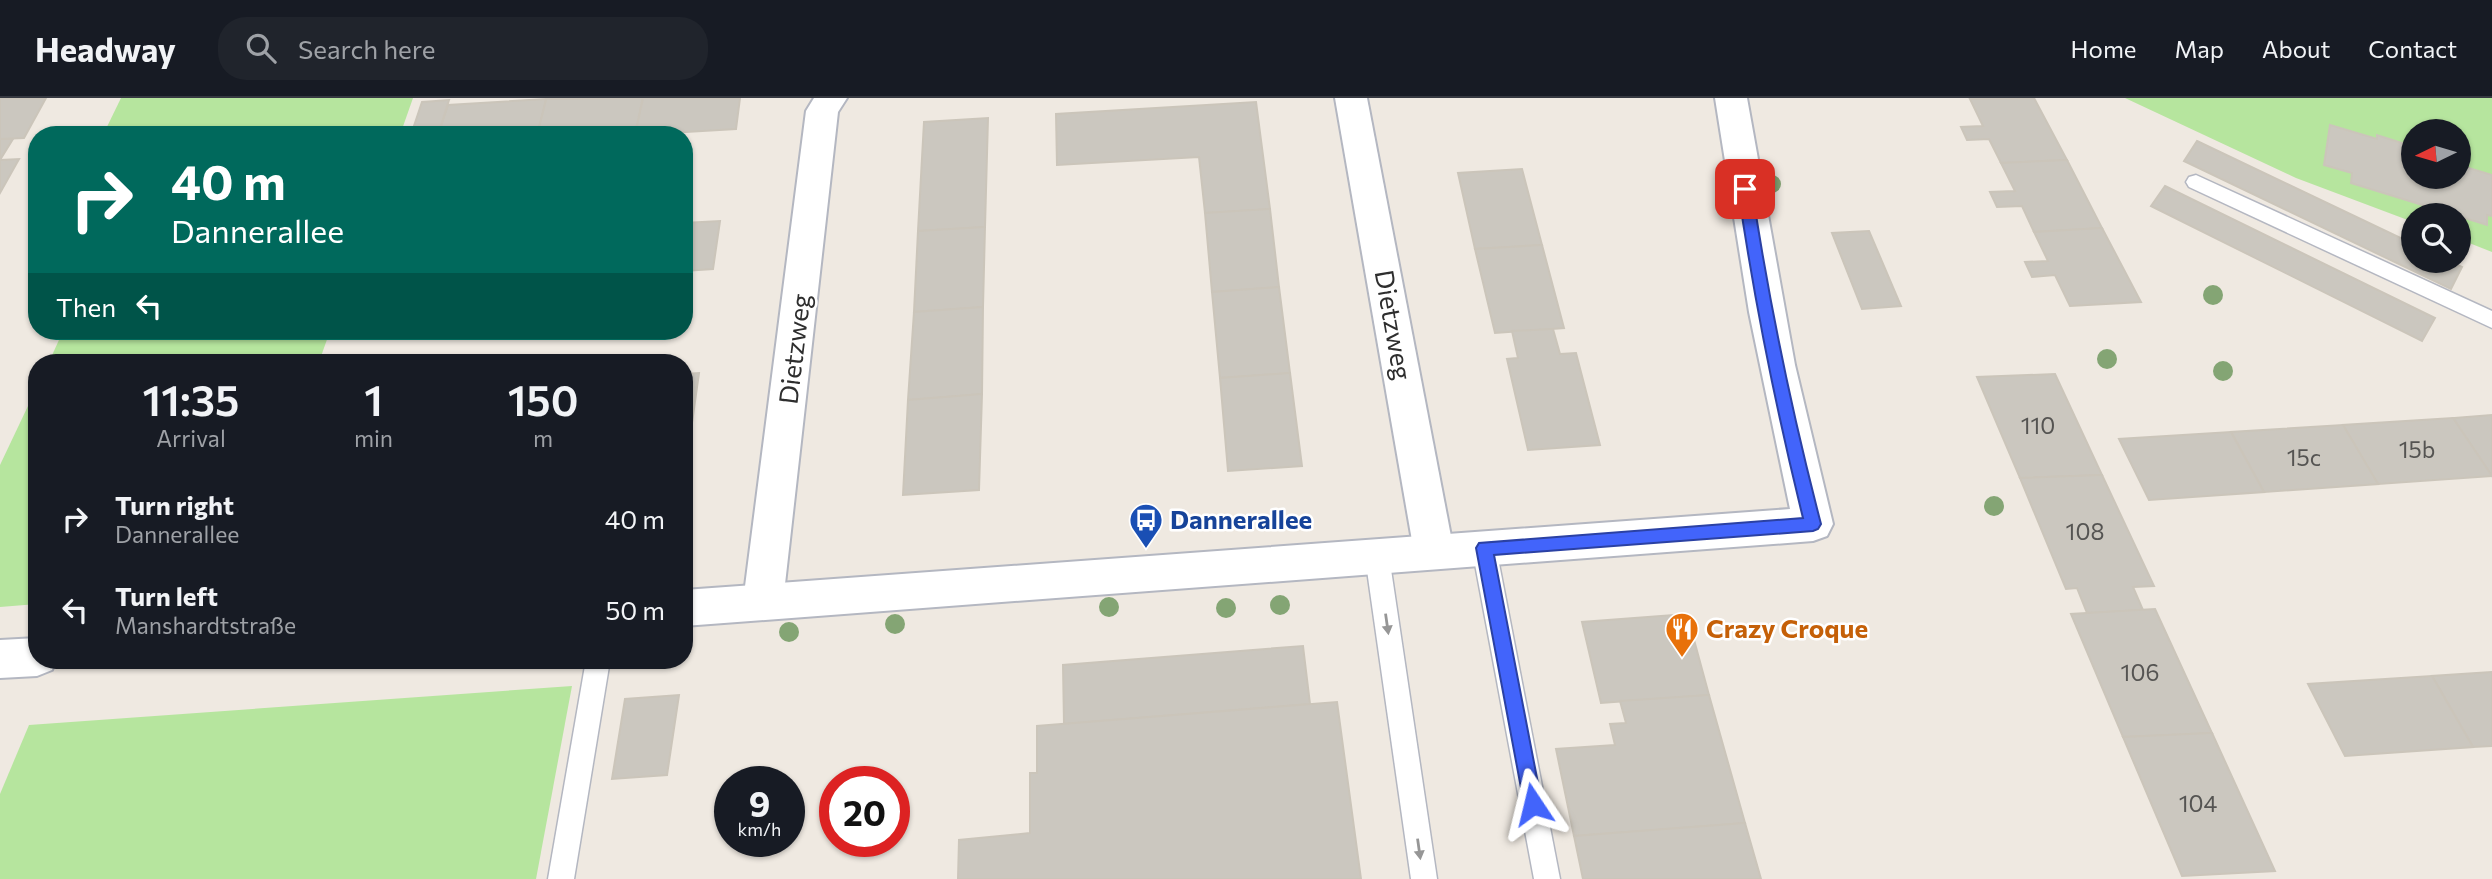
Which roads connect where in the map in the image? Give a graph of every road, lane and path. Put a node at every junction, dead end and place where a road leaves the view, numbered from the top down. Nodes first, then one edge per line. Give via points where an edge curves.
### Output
1 (831, 98) edge
2 (1351, 98) edge
3 (1731, 98) edge
4 (2196, 182) dead end
5 (2492, 320) edge
6 (1485, 548) junction
7 (1434, 552) junction
8 (1377, 556) junction
9 (763, 602) junction
10 (693, 607) edge
11 (28, 658) edge
12 (0, 660) edge
13 (596, 669) edge
14 (561, 879) edge
15 (1424, 879) edge
16 (1547, 879) edge

1 - 9 street, Dietzweg via 822,111
2 - 7 street, Dietzweg
3 - 6 street via 1755,261 1789,433 1813,524
4 - 5 lane
6 - 7 street
6 - 16 lane
7 - 8 street
8 - 9 street
8 -> 15 lane
9 - 10 street
11 - 12 street
13 - 14 lane

